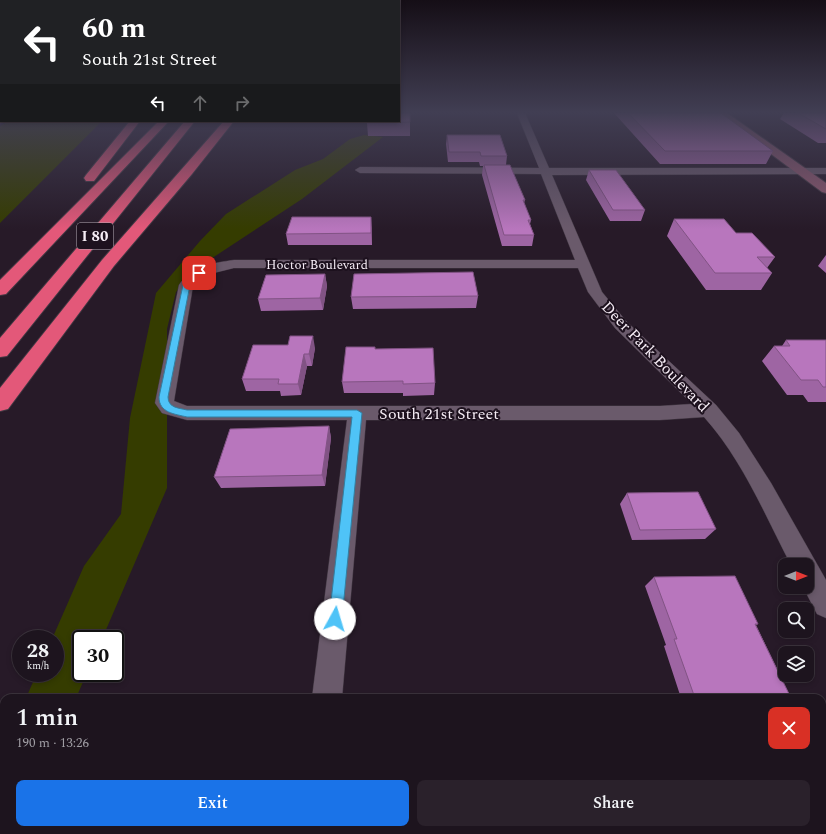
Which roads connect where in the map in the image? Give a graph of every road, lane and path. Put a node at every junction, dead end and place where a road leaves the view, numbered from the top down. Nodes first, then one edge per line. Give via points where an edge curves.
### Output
1 (112, 152) edge
2 (134, 152) edge
3 (164, 152) edge
4 (204, 152) edge
5 (538, 152) edge
6 (775, 152) edge
7 (360, 170) dead end
8 (546, 171) junction
9 (826, 171) edge
10 (802, 172) junction
11 (826, 189) edge
12 (583, 264) junction
13 (0, 290) edge
14 (0, 351) edge
15 (0, 403) edge
16 (169, 408) joint
17 (709, 410) junction
18 (357, 413) junction
19 (800, 558) edge
20 (814, 583) edge
21 (826, 605) edge
22 (327, 694) edge

1 - 13 highway
2 - 13 highway, I 80
3 - 14 highway, I 80
4 - 15 highway via 108,264
5 - 8 street, Deer Park Boulevard
6 - 10 main road
7 - 8 street
8 - 10 street
8 - 12 street, Deer Park Boulevard
9 - 10 street
10 - 11 main road
12 - 16 street, Hoctor Boulevard via 234,264 205,270 191,278 186,285 164,397 164,403
12 - 17 street, Deer Park Boulevard via 595,292 607,309
16 - 18 street, South 21st Street via 187,413
17 - 18 street, South 21st Street via 660,413
17 - 19 street, Deer Park Boulevard via 745,457
18 - 22 street
20 - 21 street

